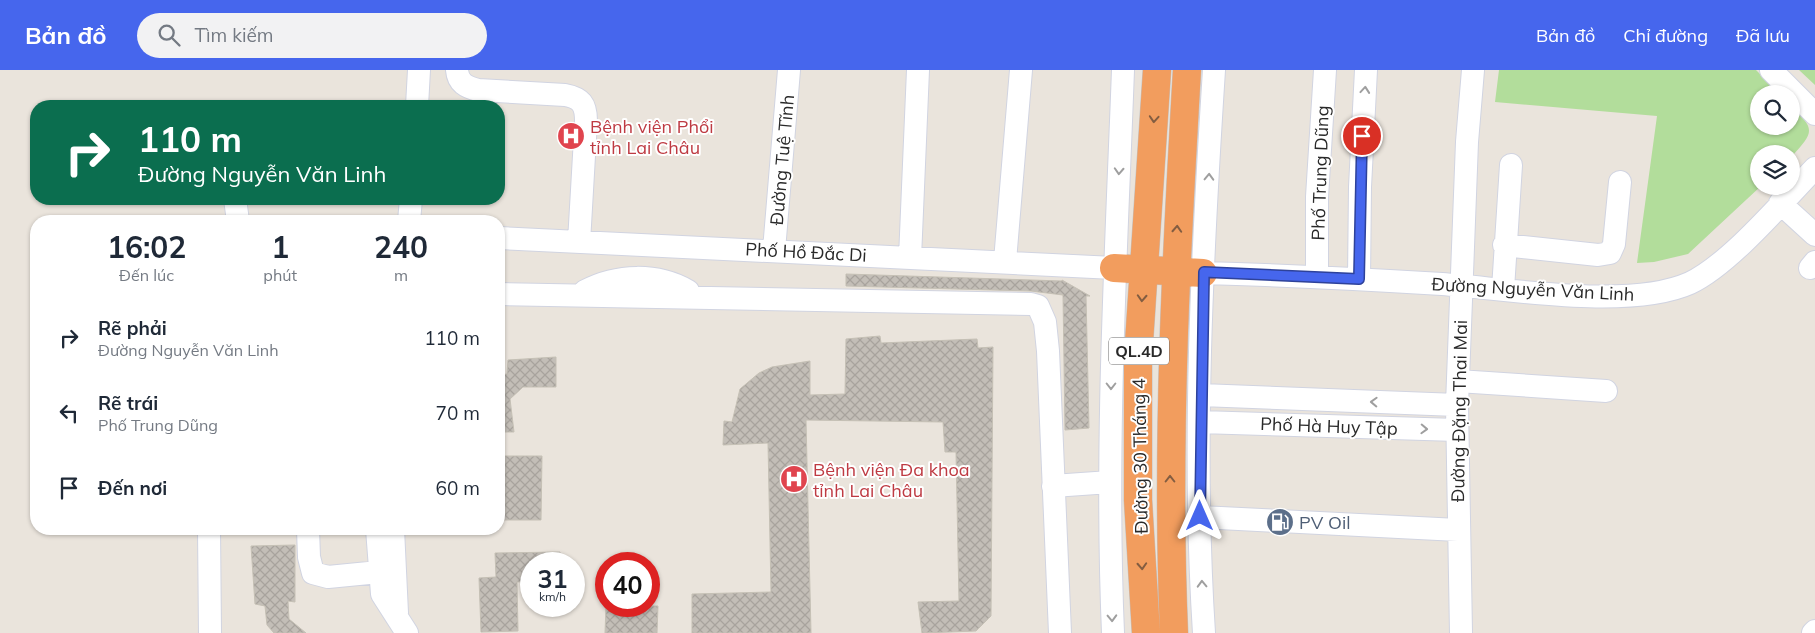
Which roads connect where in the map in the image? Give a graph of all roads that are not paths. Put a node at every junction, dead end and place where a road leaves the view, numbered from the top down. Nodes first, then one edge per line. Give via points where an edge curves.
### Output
1 (419, 70) edge
2 (457, 70) edge
3 (789, 70) edge
4 (918, 70) edge
5 (1021, 70) edge
6 (1123, 70) edge
7 (1157, 70) edge
8 (1187, 70) edge
9 (1214, 70) edge
10 (1325, 70) edge
11 (1366, 70) edge
12 (1473, 70) edge
13 (1771, 70) edge
14 (417, 100) edge
15 (1815, 114) edge
16 (1511, 165) dead end
17 (1815, 168) edge
18 (1620, 182) dead end
19 (1780, 203) junction
20 (1815, 235) edge
21 (505, 238) edge
22 (579, 242) junction
23 (1504, 245) junction
24 (774, 250) junction
25 (910, 258) junction
26 (1005, 261) junction
27 (1114, 268) junction
28 (1144, 270) junction
29 (1175, 271) junction
30 (1204, 272) junction
31 (1317, 276) junction
32 (1359, 279) junction
33 (1462, 286) junction
34 (1503, 289) junction
35 (505, 294) edge
36 (1458, 381) junction
37 (1606, 391) dead end
38 (1201, 395) junction
39 (1457, 405) junction
40 (1200, 422) junction
41 (1457, 430) junction
42 (1110, 482) junction
43 (1053, 486) junction
44 (1200, 516) junction
45 (1458, 530) junction
46 (209, 535) edge
47 (308, 535) edge
48 (376, 535) edge
49 (394, 535) edge
50 (378, 572) junction
51 (402, 627) edge
52 (210, 633) edge
53 (1060, 633) edge
54 (1113, 633) edge
55 (1146, 633) edge
56 (1174, 633) edge
57 (1204, 633) edge
58 (1461, 633) edge

1 - 14 street
2 - 22 street via 460,81 478,90 565,95 582,101 586,120
3 - 24 street, Đường Tuệ Tĩnh
4 - 25 street
5 - 26 street
6 -> 27 street, Đường 30 Tháng 4 / QL.4D
7 -> 28 highway, Đường 30 Tháng 4 / QL.4D
29 -> 8 highway, Đường 30 Tháng 4 / QL.4D
30 -> 9 street
10 - 31 street, Phố Trung Dũng via 1317,196
32 -> 11 street
12 - 33 street, Đường Đặng Thai Mai
13 - 15 street
16 - 23 street
17 - 19 street, Đường Nguyễn Văn Linh
18 - 23 street via 1614,244 1610,253 1598,255
19 - 20 street
19 - 34 street, Đường Nguyễn Văn Linh via 1726,258 1690,282 1672,289 1610,296
21 - 22 street, Phố Hồ Đắc Di
22 - 24 street, Phố Hồ Đắc Di
23 - 34 street
24 - 25 street, Phố Hồ Đắc Di
25 - 26 street, Phố Hồ Đắc Di
26 - 27 street, Phố Hồ Đắc Di
27 - 28 highway
27 -> 42 street, Đường 30 Tháng 4 / QL.4D
28 - 29 highway
28 -> 55 highway, Đường 30 Tháng 4 / QL.4D via 1137,433
29 - 30 highway
56 -> 29 highway, Đường 30 Tháng 4 / QL.4D via 1170,432
30 - 31 street, Đường Nguyễn Văn Linh
30 - 38 street
31 - 32 street, Đường Nguyễn Văn Linh
32 - 33 street, Đường Nguyễn Văn Linh
33 - 34 street, Đường Nguyễn Văn Linh
33 - 36 street, Đường Đặng Thai Mai
35 - 43 street via 1038,306 1045,322 1048,351
36 - 37 street
36 - 39 street, Đường Đặng Thai Mai
39 -> 38 street, Phố Hà Huy Tập
38 - 40 street
39 - 41 street, Đường Đặng Thai Mai
40 -> 41 street, Phố Hà Huy Tập
40 - 44 street
41 - 45 street, Đường Đặng Thai Mai
42 - 43 street
42 -> 54 street, Đường 30 Tháng 4 / QL.4D
43 - 53 street
44 - 45 street
57 -> 44 street
45 - 58 street, Đường Đặng Thai Mai
46 - 52 street
47 - 50 street via 313,572 328,577
48 - 50 street
49 - 51 street
50 - 51 street via 382,594

